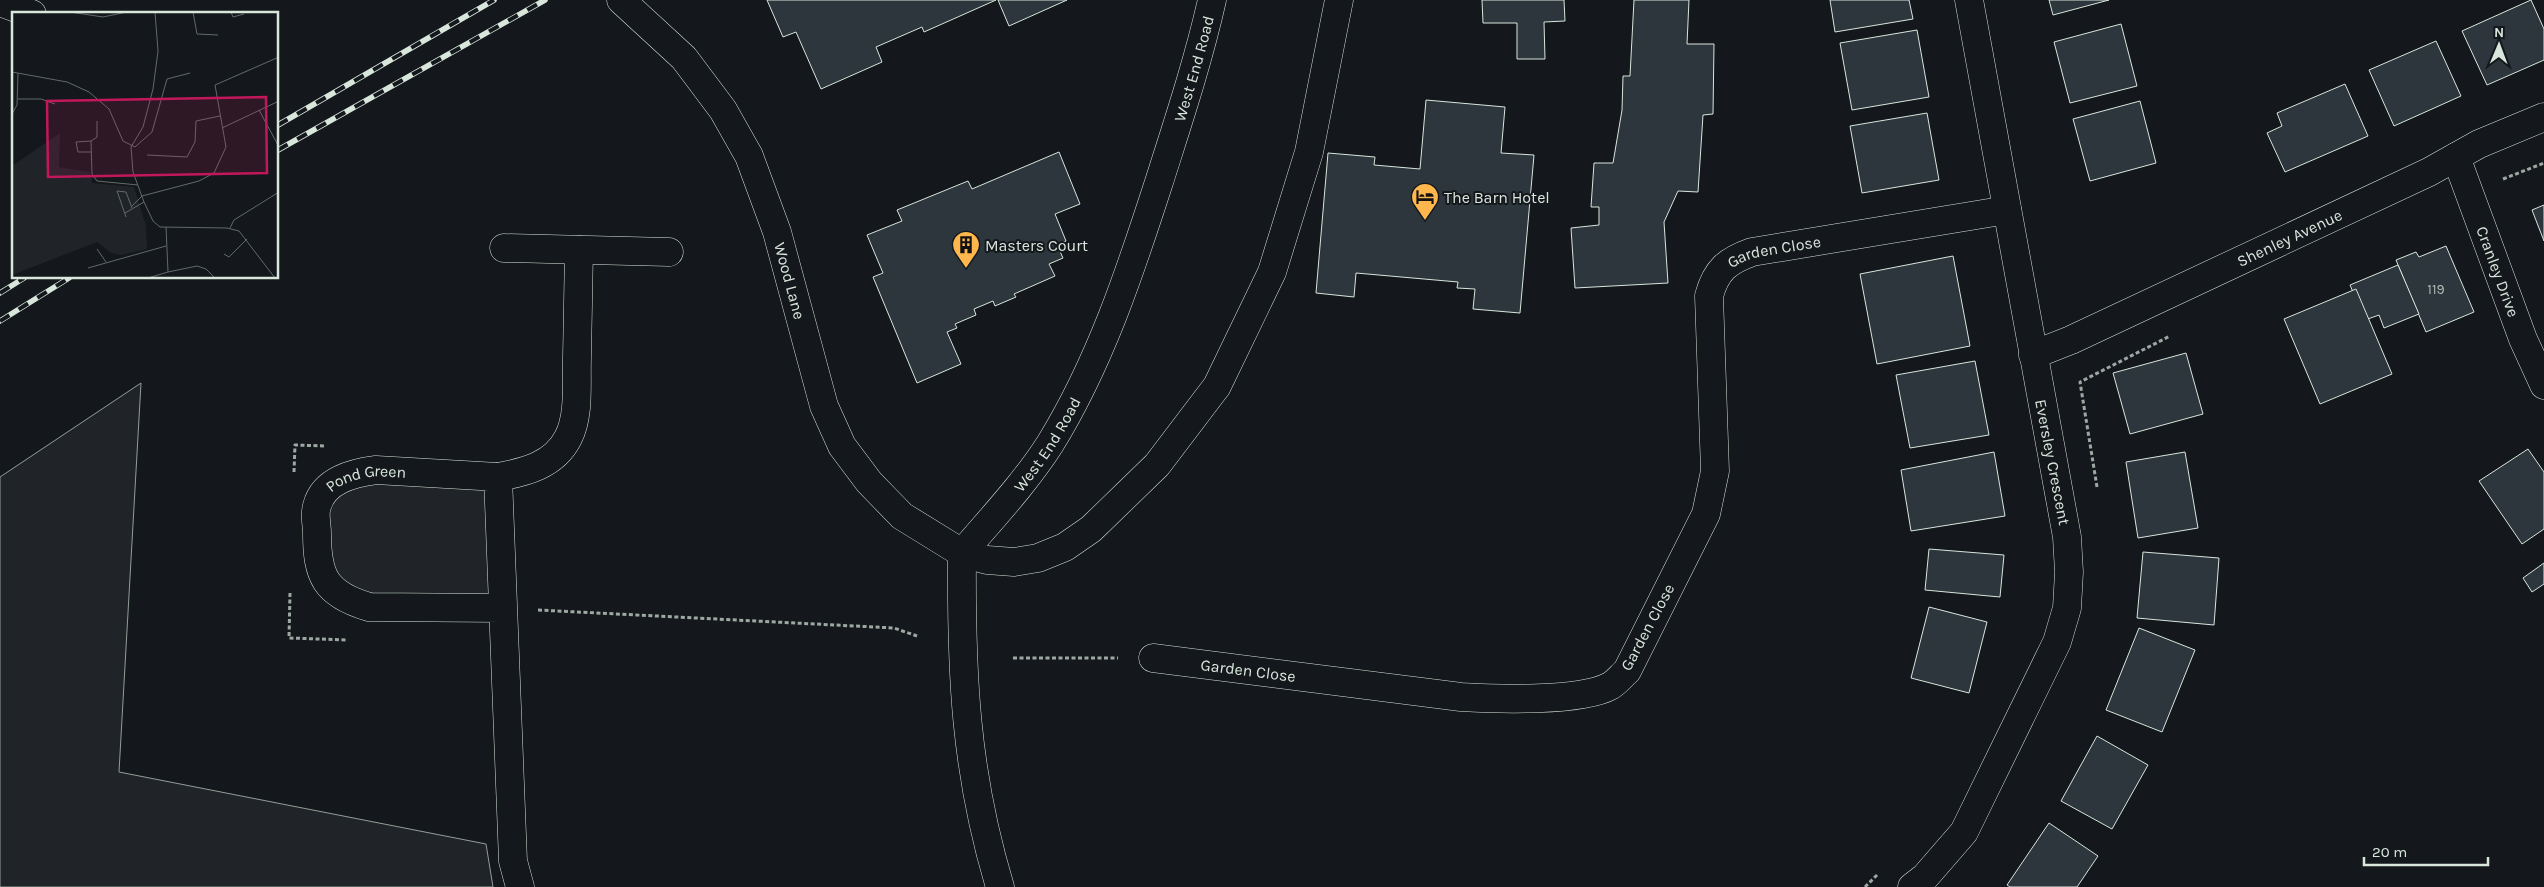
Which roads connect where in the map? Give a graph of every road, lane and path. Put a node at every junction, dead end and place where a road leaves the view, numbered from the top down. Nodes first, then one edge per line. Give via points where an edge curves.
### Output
1 (621, 0) edge
2 (1212, 0) edge
3 (1339, 0) edge
4 (1969, 0) edge
5 (0, 2) edge
6 (27, 12) edge
7 (2544, 117) edge
8 (2456, 157) junction
9 (2544, 163) edge
10 (2469, 190) junction
11 (2007, 210) junction
12 (504, 248) dead end
13 (579, 250) junction
14 (669, 252) dead end
15 (2176, 333) dead end
16 (2033, 355) junction
17 (2544, 385) edge
18 (498, 477) junction
19 (2097, 491) dead end
20 (962, 553) junction
21 (501, 608) junction
22 (918, 636) dead end
23 (1013, 658) dead end
24 (1153, 658) joint
25 (1885, 868) dead end
26 (520, 887) edge
27 (1000, 887) edge
28 (1865, 887) edge
29 (1912, 887) edge

1 - 20 street, Wood Lane via 684,58 723,110 749,156 777,232 824,406 842,446 869,482 902,516
2 - 20 street, West End Road via 1181,115 1108,329 1085,380 1049,444 1016,490
3 - 20 street, Wood Lane via 1309,152 1272,272 1217,386 1157,465 1092,529 1064,547 1038,558 1014,562 987,560
4 - 11 street, Eversley Crescent
5 - 6 street
7 - 8 street, Shenley Avenue
8 - 10 street, Cranley Drive
8 - 16 street, Shenley Avenue via 2071,340
9 - 10 path
10 - 17 street, Cranley Drive via 2523,338
11 - 16 street, Eversley Crescent
11 - 24 street, Garden Close via 1752,252 1735,258 1722,268 1713,280 1708,296 1715,471 1706,514 1627,671 1610,686 1585,694 1510,700 1461,698
12 - 13 street
13 - 14 street
13 - 18 street, Pond Green via 576,409 569,437 543,464 526,472
15 - 19 path via 2080,382
16 - 29 street, Eversley Crescent via 2067,536 2070,572 2067,608 2058,642 1964,832 1925,877
18 - 21 street
18 - 21 street, Pond Green via 376,470 357,472 339,479 317,506 316,560 322,575 334,589 349,601 368,607
20 - 27 street via 961,637 967,734 975,788
21 - 22 path via 894,628
21 - 26 street via 513,861
23 - 24 path
25 - 28 path

